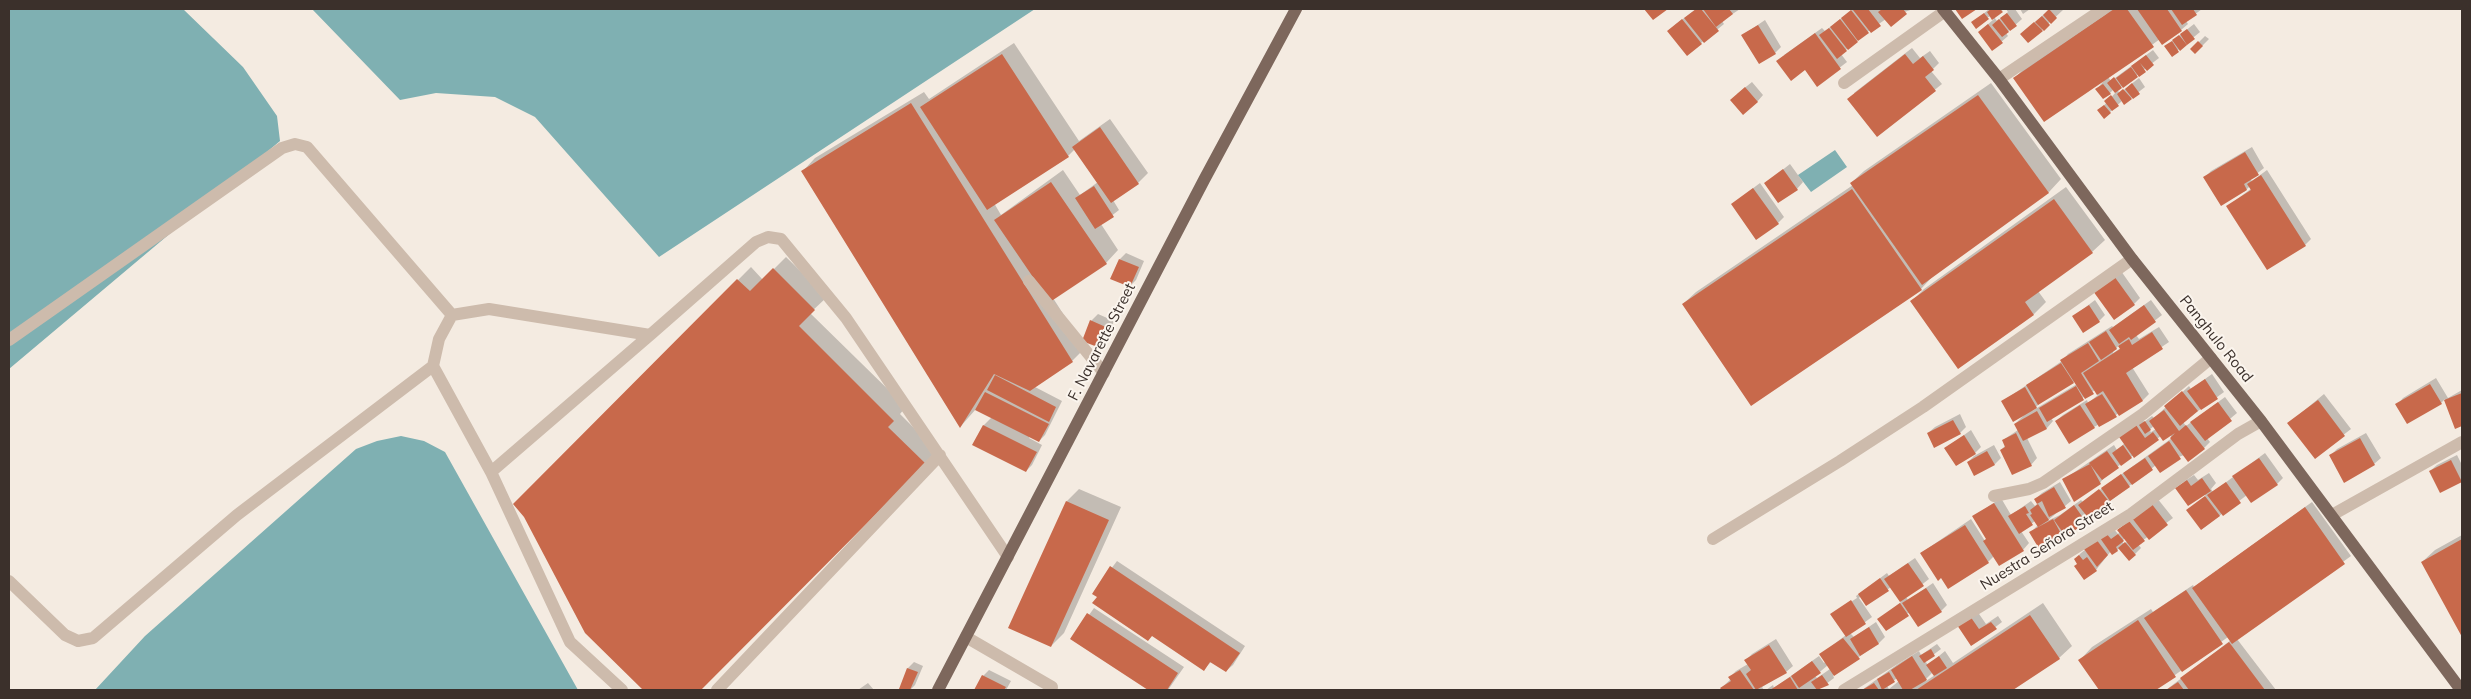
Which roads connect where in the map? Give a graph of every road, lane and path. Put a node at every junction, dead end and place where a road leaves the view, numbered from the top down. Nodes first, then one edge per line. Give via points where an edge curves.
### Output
1 (1296, 9) edge
2 (2103, 9) edge
3 (1944, 10) edge
4 (1999, 79) junction
5 (1844, 83) dead end
6 (2132, 259) junction
7 (1028, 281) dead end
8 (452, 315) junction
9 (650, 335) junction
10 (9, 340) edge
11 (2211, 358) junction
12 (433, 366) junction
13 (1104, 373) junction
14 (2260, 421) junction
15 (2462, 442) edge
16 (940, 455) junction
17 (491, 472) junction
18 (1994, 496) dead end
19 (2332, 515) junction
20 (1714, 539) dead end
21 (1008, 557) junction
22 (9, 581) edge
23 (966, 637) junction
24 (1052, 687) dead end
25 (622, 690) edge
26 (717, 690) edge
27 (938, 690) edge
28 (1844, 690) edge
29 (2459, 690) edge

1 - 13 main road, F. Navarette Street
2 - 4 street
3 - 4 main road, Panghulo Road
3 - 5 street
4 - 6 main road, Panghulo Road
6 - 11 main road, Panghulo Road
6 - 20 street via 1923,407
7 - 13 street
8 - 9 street via 489,309
8 - 10 street via 306,147 295,144 282,148
8 - 12 street via 439,339
9 - 16 street via 756,242 768,237 781,239 846,318
9 - 17 street
11 - 14 main road, Panghulo Road
11 - 18 street via 2143,414 2042,483
12 - 17 street
12 - 22 street via 237,515 93,638 78,641 65,635
13 - 21 main road, F. Navarette Street
14 - 19 main road, Panghulo Road
14 - 28 street, Nuestra Señora Street via 2131,514
15 - 19 street
16 - 21 street
16 - 26 street
17 - 25 street via 570,642
19 - 29 main road, Panghulo Road
21 - 23 main road, F. Navarette Street
23 - 24 street
23 - 27 main road, F. Navarette Street

